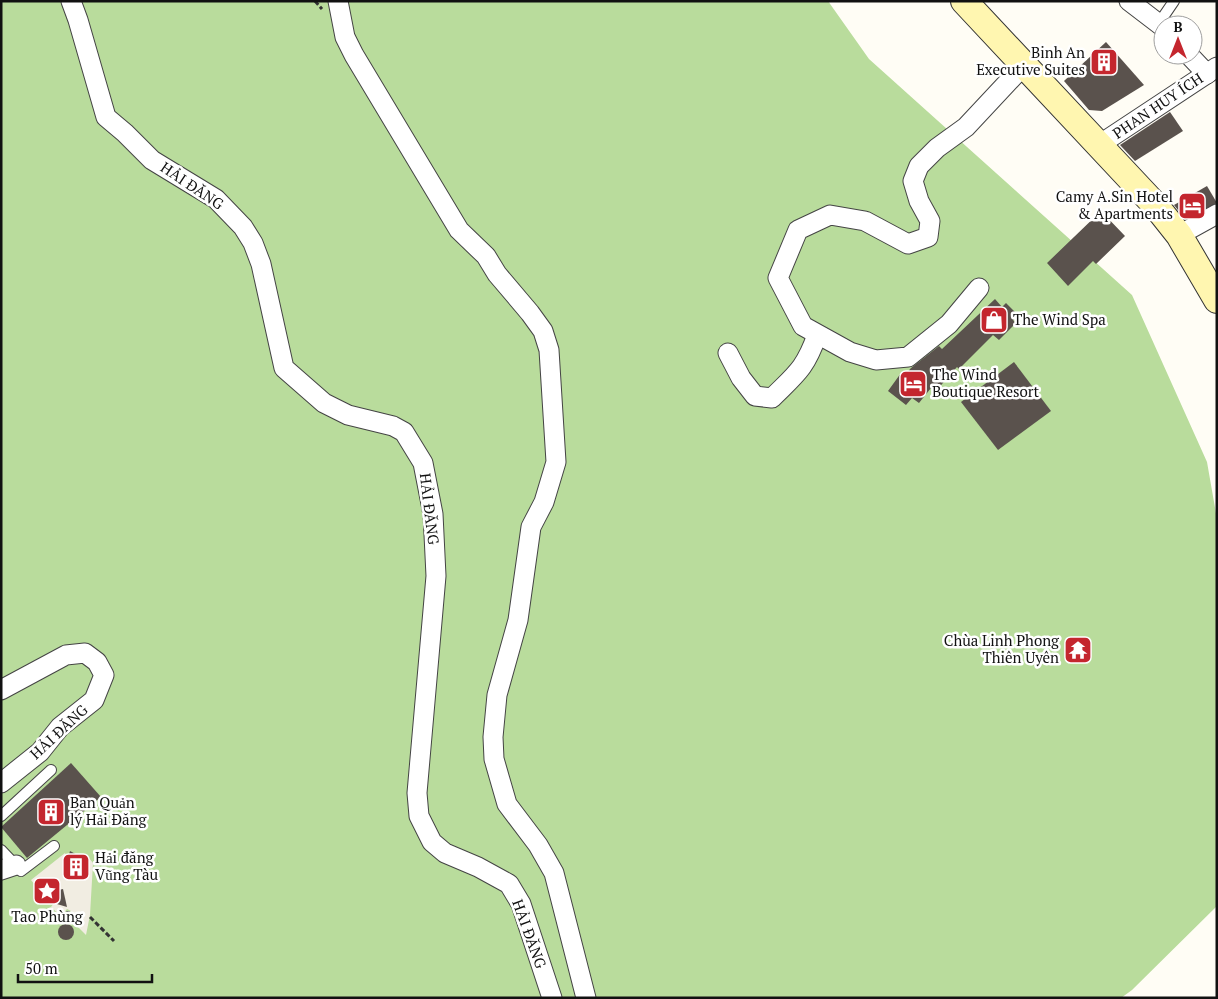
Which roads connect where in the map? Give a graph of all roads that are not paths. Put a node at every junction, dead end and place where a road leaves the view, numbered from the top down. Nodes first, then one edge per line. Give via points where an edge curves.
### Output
1 (71, 1) edge
2 (338, 1) edge
3 (964, 1) edge
4 (1129, 1) edge
5 (1174, 1) edge
6 (1166, 15) edge
7 (1153, 19) edge
8 (1024, 65) junction
9 (1212, 71) edge
10 (1099, 145) junction
11 (1217, 214) edge
12 (1179, 235) junction
13 (979, 288) dead end
14 (1217, 300) edge
15 (817, 335) junction
16 (728, 354) dead end
17 (1, 690) edge
18 (51, 770) dead end
19 (1, 783) edge
20 (1, 816) edge
21 (54, 846) dead end
22 (1, 850) edge
23 (8, 867) edge
24 (552, 998) edge
25 (586, 998) edge

1 - 24 street, HẢI ĐĂNG via 106,117 152,160 216,199 243,227 253,243 261,264 284,368 324,403 348,415 393,426 404,432 423,463 433,514 436,576 417,793 420,816 432,842 445,854 509,884 521,904
2 - 25 street via 345,37 354,56 460,230 486,256 530,313 543,331 550,350 556,462 544,502 531,527 518,620 497,695 494,759 507,804 538,845 554,873
3 - 8 main road
4 - 7 street
5 - 6 lane
8 - 10 main road
8 - 15 street via 966,127 919,166 913,180 919,201 930,221 928,237 908,244 865,221 830,215 798,230 778,278 803,326
9 - 10 street, PHAN HUY ÍCH
10 - 12 main road
11 - 12 street
12 - 14 main road
13 - 15 street via 949,324 908,357 876,360 850,352
15 - 16 street via 809,358 772,398 755,396
17 - 19 street, HẢI ĐĂNG via 66,655 85,653 97,662 104,675 94,700 60,727 40,752
18 - 20 lane
21 - 23 lane via 20,871
22 - 23 lane

